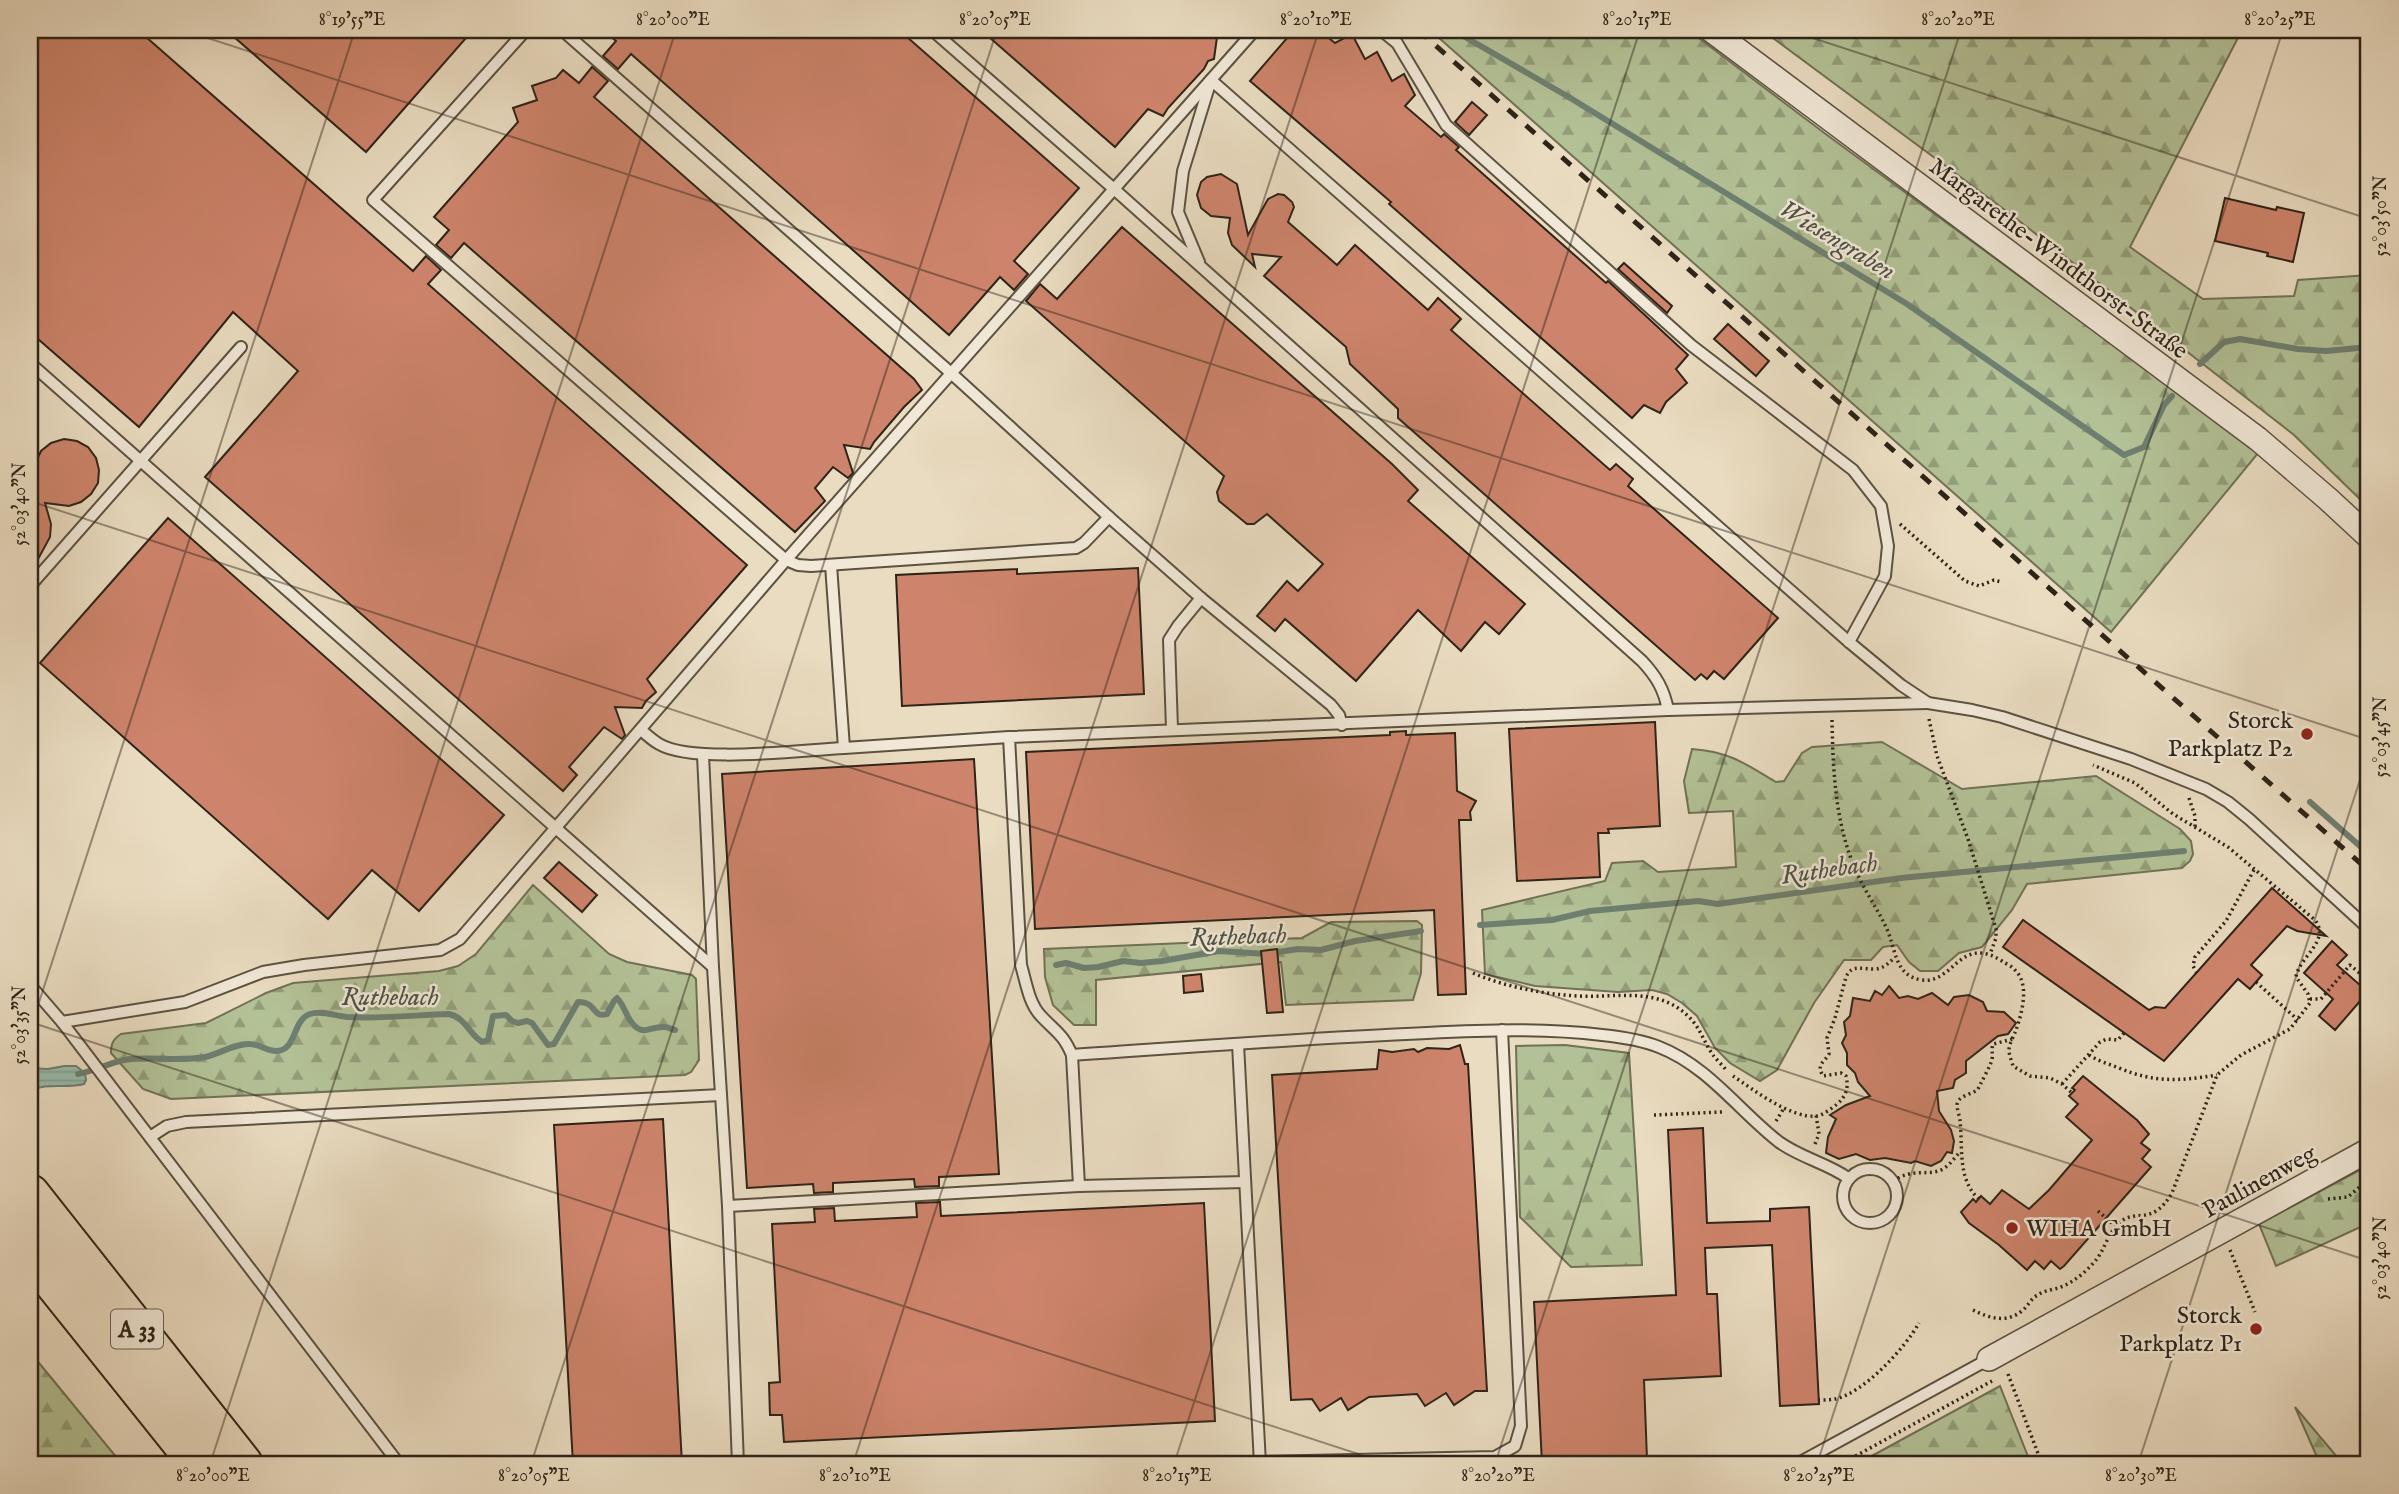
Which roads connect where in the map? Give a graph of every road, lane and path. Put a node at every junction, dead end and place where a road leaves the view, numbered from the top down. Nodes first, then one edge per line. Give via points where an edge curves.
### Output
1 (526, 30) edge
2 (562, 30) edge
3 (932, 30) edge
4 (1255, 30) edge
5 (1381, 30) edge
6 (1711, 30) edge
7 (1210, 80) junction
8 (1114, 190) junction
9 (1200, 265) junction
10 (241, 347) dead end
11 (30, 363) edge
12 (951, 373) junction
13 (141, 461) junction
14 (1883, 516) junction
15 (1108, 517) junction
16 (2369, 537) edge
17 (786, 560) junction
18 (831, 565) junction
19 (2001, 582) dead end
20 (30, 586) edge
21 (1201, 598) junction
22 (1849, 642) junction
23 (1928, 703) junction
24 (1831, 704) junction
25 (1668, 710) junction
26 (1917, 718) dead end
27 (1929, 719) junction
28 (1942, 722) dead end
29 (1342, 724) junction
30 (1172, 729) junction
31 (641, 730) junction
32 (1009, 737) junction
33 (844, 748) junction
34 (704, 755) junction
35 (2085, 762) dead end
36 (2188, 782) junction
37 (2195, 827) junction
38 (556, 828) junction
39 (2256, 868) junction
40 (2369, 929) edge
41 (1990, 954) junction
42 (1895, 957) junction
43 (713, 967) junction
44 (1473, 973) dead end
45 (2197, 973) dead end
46 (2369, 981) edge
47 (2256, 982) dead end
48 (30, 985) edge
49 (2310, 999) junction
50 (2298, 1020) junction
51 (62, 1022) junction
52 (1502, 1030) junction
53 (2124, 1033) dead end
54 (2013, 1039) junction
55 (1238, 1044) junction
56 (1072, 1055) junction
57 (2088, 1055) junction
58 (2217, 1075) junction
59 (2062, 1084) junction
60 (2072, 1093) dead end
61 (721, 1095) junction
62 (1744, 1111) junction
63 (1654, 1115) dead end
64 (1816, 1115) junction
65 (150, 1137) junction
66 (2369, 1150) edge
67 (1960, 1153) junction
68 (1804, 1157) junction
69 (1849, 1178) junction
70 (1893, 1181) junction
71 (1245, 1182) junction
72 (1079, 1186) junction
73 (30, 1194) edge
74 (1979, 1199) dead end
75 (728, 1206) junction
76 (2098, 1211) dead end
77 (2116, 1227) junction
78 (2230, 1250) dead end
79 (30, 1253) edge
80 (1973, 1310) dead end
81 (2255, 1312) dead end
82 (1919, 1323) dead end
83 (1999, 1361) junction
84 (1818, 1400) dead end
85 (1260, 1463) edge
86 (199, 1464) edge
87 (243, 1464) edge
88 (399, 1464) edge
89 (738, 1464) edge
90 (1797, 1464) edge
91 (1841, 1464) edge
92 (2042, 1464) edge

1 - 17 lane via 373,200
2 - 12 lane
3 - 8 lane
4 - 7 lane
5 - 14 lane via 1397,43 1446,125 1691,345 1853,470 1881,506
6 - 16 street, Margarethe-Windthorst-Straße via 2258,439
7 - 8 lane
7 - 9 lane via 1183,171 1178,212
7 - 22 lane
8 - 9 lane
8 - 12 lane
9 - 25 lane via 1642,661 1657,678
10 - 13 lane
11 - 13 lane
12 - 15 lane
12 - 17 lane
13 - 20 lane
13 - 38 lane
14 - 19 path via 1896,521 1965,581 1979,586
14 - 22 lane via 1888,546 1885,576
15 - 18 lane via 1076,548
15 - 21 lane
17 - 18 lane via 798,565
17 - 31 lane
18 - 33 lane
21 - 29 lane via 1331,705
21 - 30 lane via 1169,640
22 - 23 lane
23 - 24 lane
23 - 27 path
23 - 36 lane via 2002,717
24 - 25 lane
24 - 42 path via 1840,823
25 - 29 lane
26 - 27 path
27 - 28 path
27 - 41 path via 1937,756 1996,929
29 - 30 lane
30 - 32 lane
31 - 34 lane via 659,744
31 - 38 lane
32 - 33 lane
32 - 56 lane via 1021,965 1040,1015 1056,1028
33 - 34 lane
34 - 43 lane
35 - 37 path via 2135,783
36 - 37 path
36 - 40 lane via 2228,802 2249,819
37 - 39 path
38 - 43 lane
38 - 51 lane via 460,939 440,950 262,972 185,1002
39 - 45 path via 2226,920 2195,957
39 - 49 path via 2319,925 2317,942 2296,977
41 - 42 path via 1962,957 1934,979 1924,980 1902,971
41 - 54 path via 2016,970 2022,982 2024,1002
42 - 64 path via 1877,969 1849,971 1828,1038 1829,1054 1820,1063 1823,1076 1846,1076 1846,1094 1838,1104
43 - 61 lane
44 - 64 path via 1537,991 1576,996 1648,995 1664,1000 1691,1019 1730,1073 1784,1108
46 - 49 path via 2350,965 2321,999
47 - 50 path
48 - 51 lane
49 - 50 path
50 - 58 path
51 - 65 lane
52 - 55 lane
52 - 62 lane via 1547,1029 1657,1046 1701,1071
52 - 85 lane via 1521,1426 1515,1446 1495,1457
53 - 57 path via 2118,1040 2103,1040
54 - 59 path via 2009,1050 2013,1066 2030,1076
54 - 67 path via 1993,1044 1992,1063 1978,1089 1959,1100
55 - 56 lane
55 - 71 lane
56 - 72 lane
57 - 58 path via 2157,1080
57 - 59 path
58 - 77 path via 2166,1202 2154,1213 2124,1220
59 - 60 path
61 - 65 lane via 186,1122 167,1126
61 - 75 lane
62 - 63 path
62 - 68 lane
64 - 68 path via 1819,1134
65 - 88 lane
66 - 83 street, Paulinenweg
67 - 70 path via 1944,1169 1910,1172
67 - 74 path via 1967,1181
68 - 69 lane
69 - 70 lane via 1873,1168
69 - 70 lane via 1843,1203 1853,1218 1870,1223 1893,1211 1898,1193
71 - 72 lane
71 - 85 lane
72 - 75 lane
73 - 87 highway, A 33
75 - 89 lane
76 - 77 path
77 - 80 path via 2096,1260 2077,1278 2037,1295 2012,1317 1990,1318
78 - 81 path
79 - 86 highway, A 33
82 - 84 path via 1894,1359 1855,1390
83 - 90 lane
83 - 91 path
83 - 92 path

